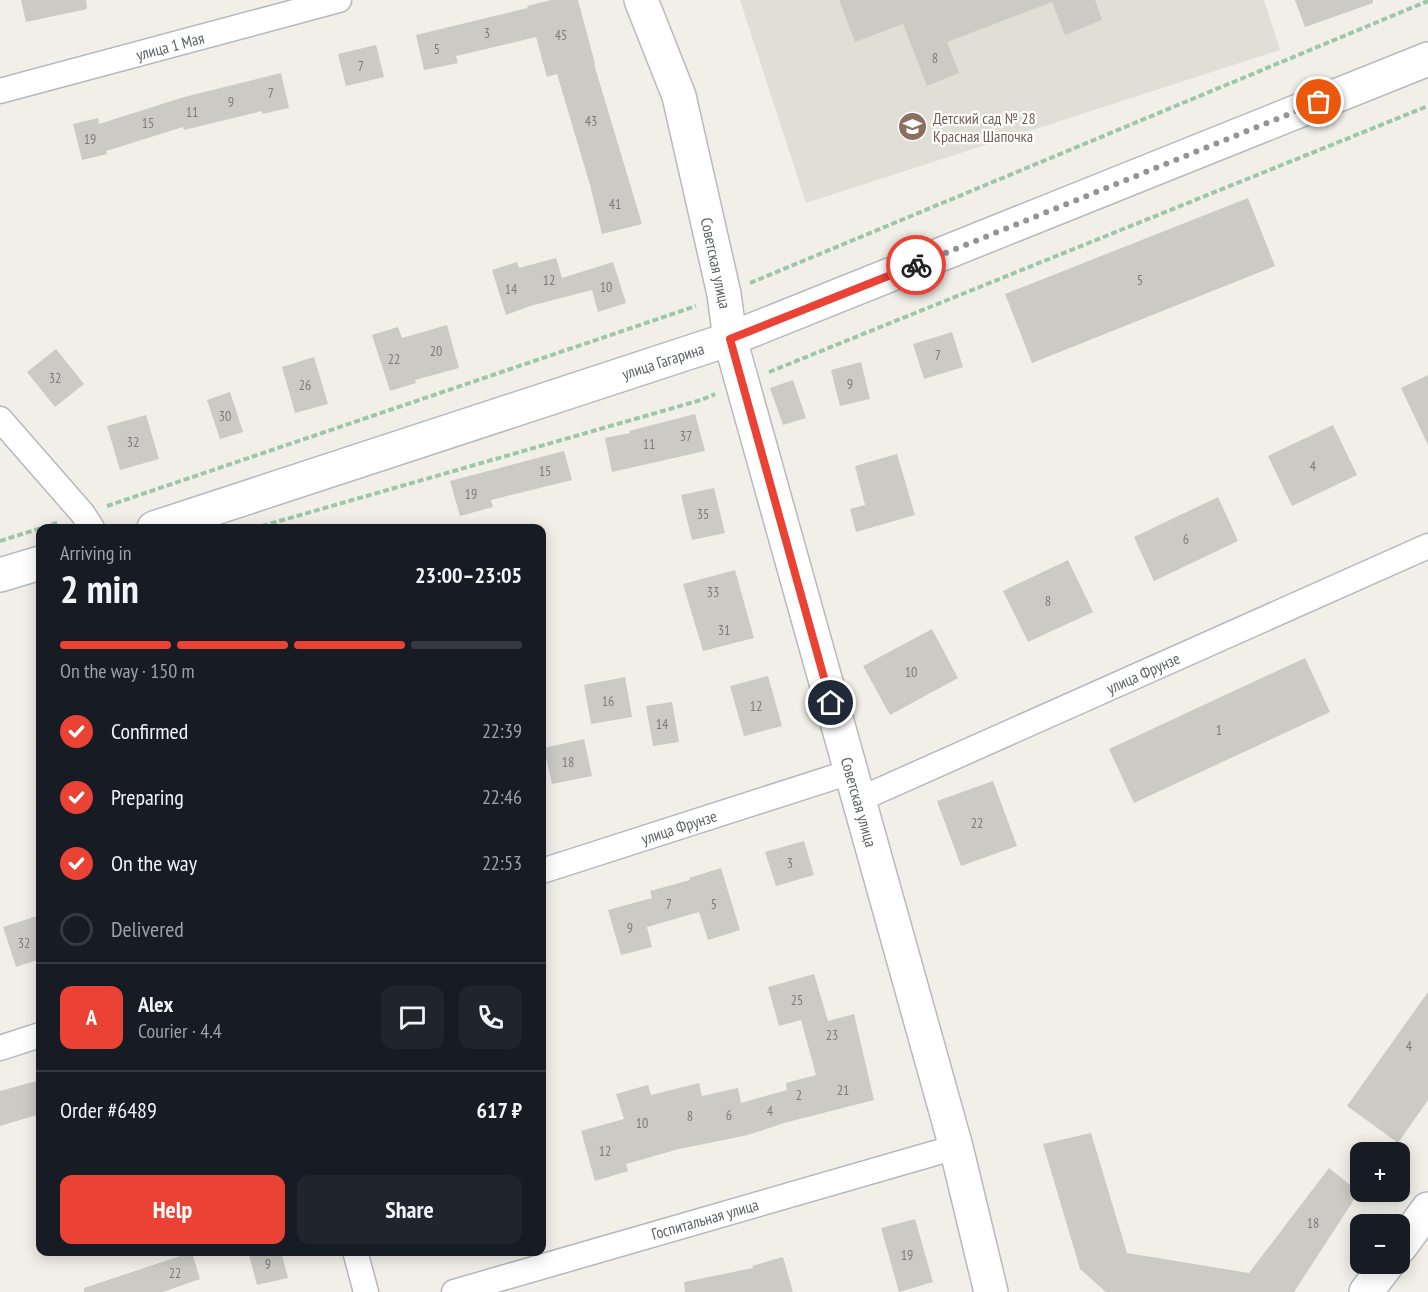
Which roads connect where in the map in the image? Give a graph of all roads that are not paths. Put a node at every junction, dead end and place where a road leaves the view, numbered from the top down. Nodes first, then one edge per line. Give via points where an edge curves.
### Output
1 (339, 0) edge
2 (641, 0) edge
3 (1428, 59) edge
4 (0, 92) edge
5 (730, 339) junction
6 (0, 419) edge
7 (89, 524) edge
8 (166, 524) edge
9 (1428, 546) edge
10 (36, 564) edge
11 (0, 575) edge
12 (854, 786) junction
13 (546, 870) edge
14 (36, 1036) edge
15 (0, 1048) edge
16 (956, 1147) junction
17 (1428, 1209) edge
18 (1410, 1233) edge
19 (356, 1256) edge
20 (1380, 1274) edge
21 (366, 1292) edge
22 (454, 1292) edge
23 (991, 1292) edge
24 (1366, 1292) edge

1 - 4 street, улица 1 Мая
2 - 5 street, Советская улица via 678,96 724,294
3 - 5 street, улица Гагарина
5 - 8 street, улица Гагарина
5 - 12 street, Советская улица
6 - 7 street
9 - 12 street, улица Фрунзе
10 - 11 street
12 - 13 street, улица Фрунзе
12 - 16 street, Советская улица
14 - 15 street
16 - 22 street, Госпитальная улица
16 - 23 street, Советская улица
17 - 18 street
19 - 21 street
20 - 24 street

